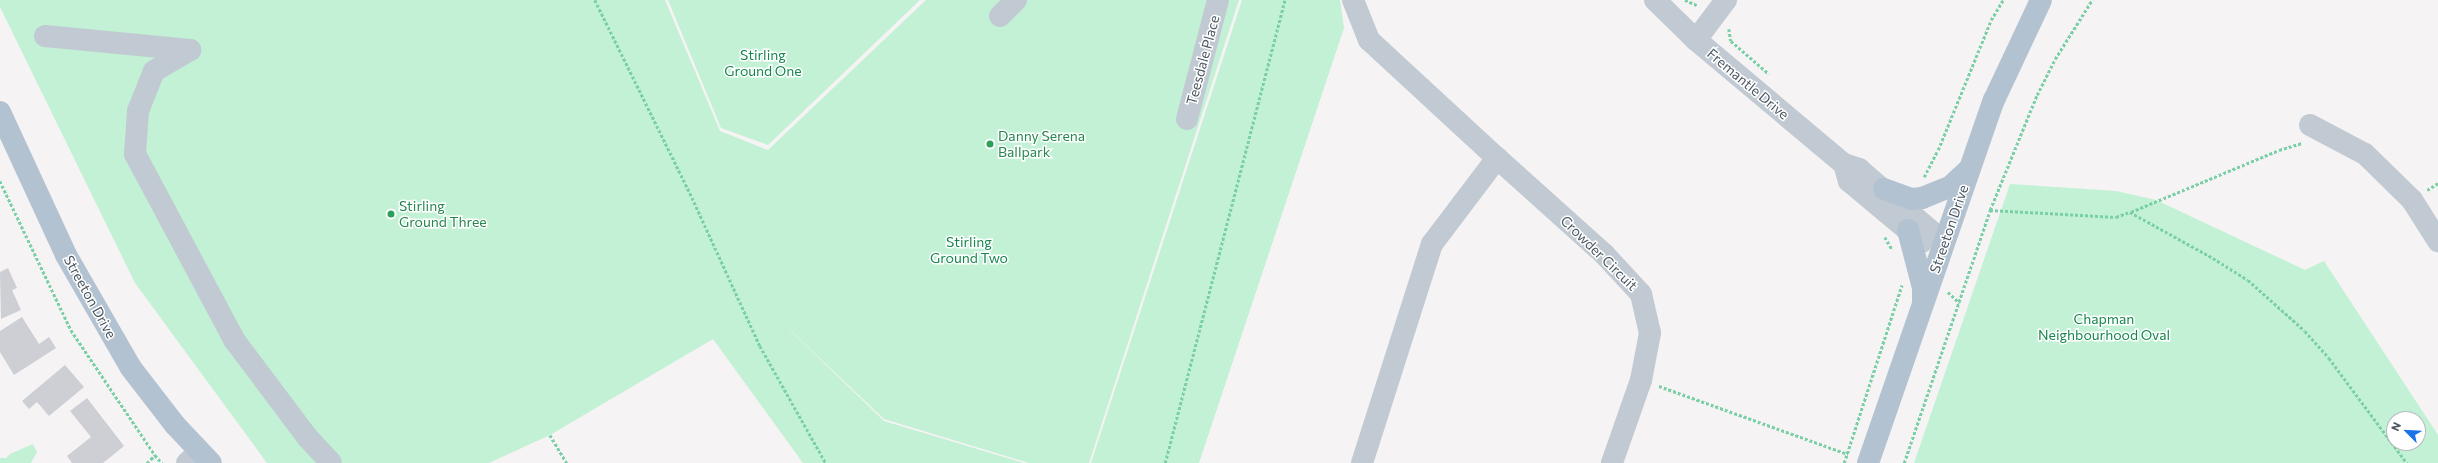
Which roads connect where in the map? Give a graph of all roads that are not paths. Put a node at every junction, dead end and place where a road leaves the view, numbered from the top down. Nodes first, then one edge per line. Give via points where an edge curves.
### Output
1 (1016, 0) edge
2 (1218, 0) edge
3 (1353, 0) edge
4 (1655, 0) edge
5 (2041, 0) edge
6 (1722, 6) edge
7 (1000, 16) dead end
8 (45, 36) dead end
9 (1696, 40) junction
10 (0, 112) edge
11 (1187, 119) dead end
12 (2319, 130) road end
13 (1497, 158) junction
14 (1844, 164) junction
15 (1970, 168) junction
16 (1884, 189) junction
17 (1908, 230) junction
18 (2438, 241) edge
19 (1942, 250) junction
20 (1923, 304) junction
21 (199, 459) edge
22 (331, 463) edge
23 (1362, 463) edge
24 (1612, 463) edge
25 (1868, 463) edge

1 - 7 street
2 - 11 street, Teesdale Place
3 - 13 street, Crowder Circuit via 1369,40
4 - 9 street, Fremantle Drive
5 - 15 main road, Streeton Drive via 1994,100
6 - 9 street
8 - 22 street via 190,50 154,71 138,111 135,154 236,340 307,436
9 - 14 street, Fremantle Drive
10 - 21 main road, Streeton Drive via 66,255 110,333 131,368
12 - 18 street via 2365,154 2412,200
13 - 23 street via 1432,244
13 - 24 street, Crowder Circuit via 1604,254 1641,294 1650,333 1641,380
14 - 16 street, Fremantle Drive via 1859,169
14 - 17 street, Fremantle Drive via 1849,181
15 - 16 main road via 1951,186 1922,198 1912,199
15 - 19 main road, Streeton Drive
16 - 19 street, Fremantle Drive
17 - 19 street, Fremantle Drive
17 - 20 main road via 1923,288
19 - 20 main road, Streeton Drive
20 - 25 main road, Streeton Drive

